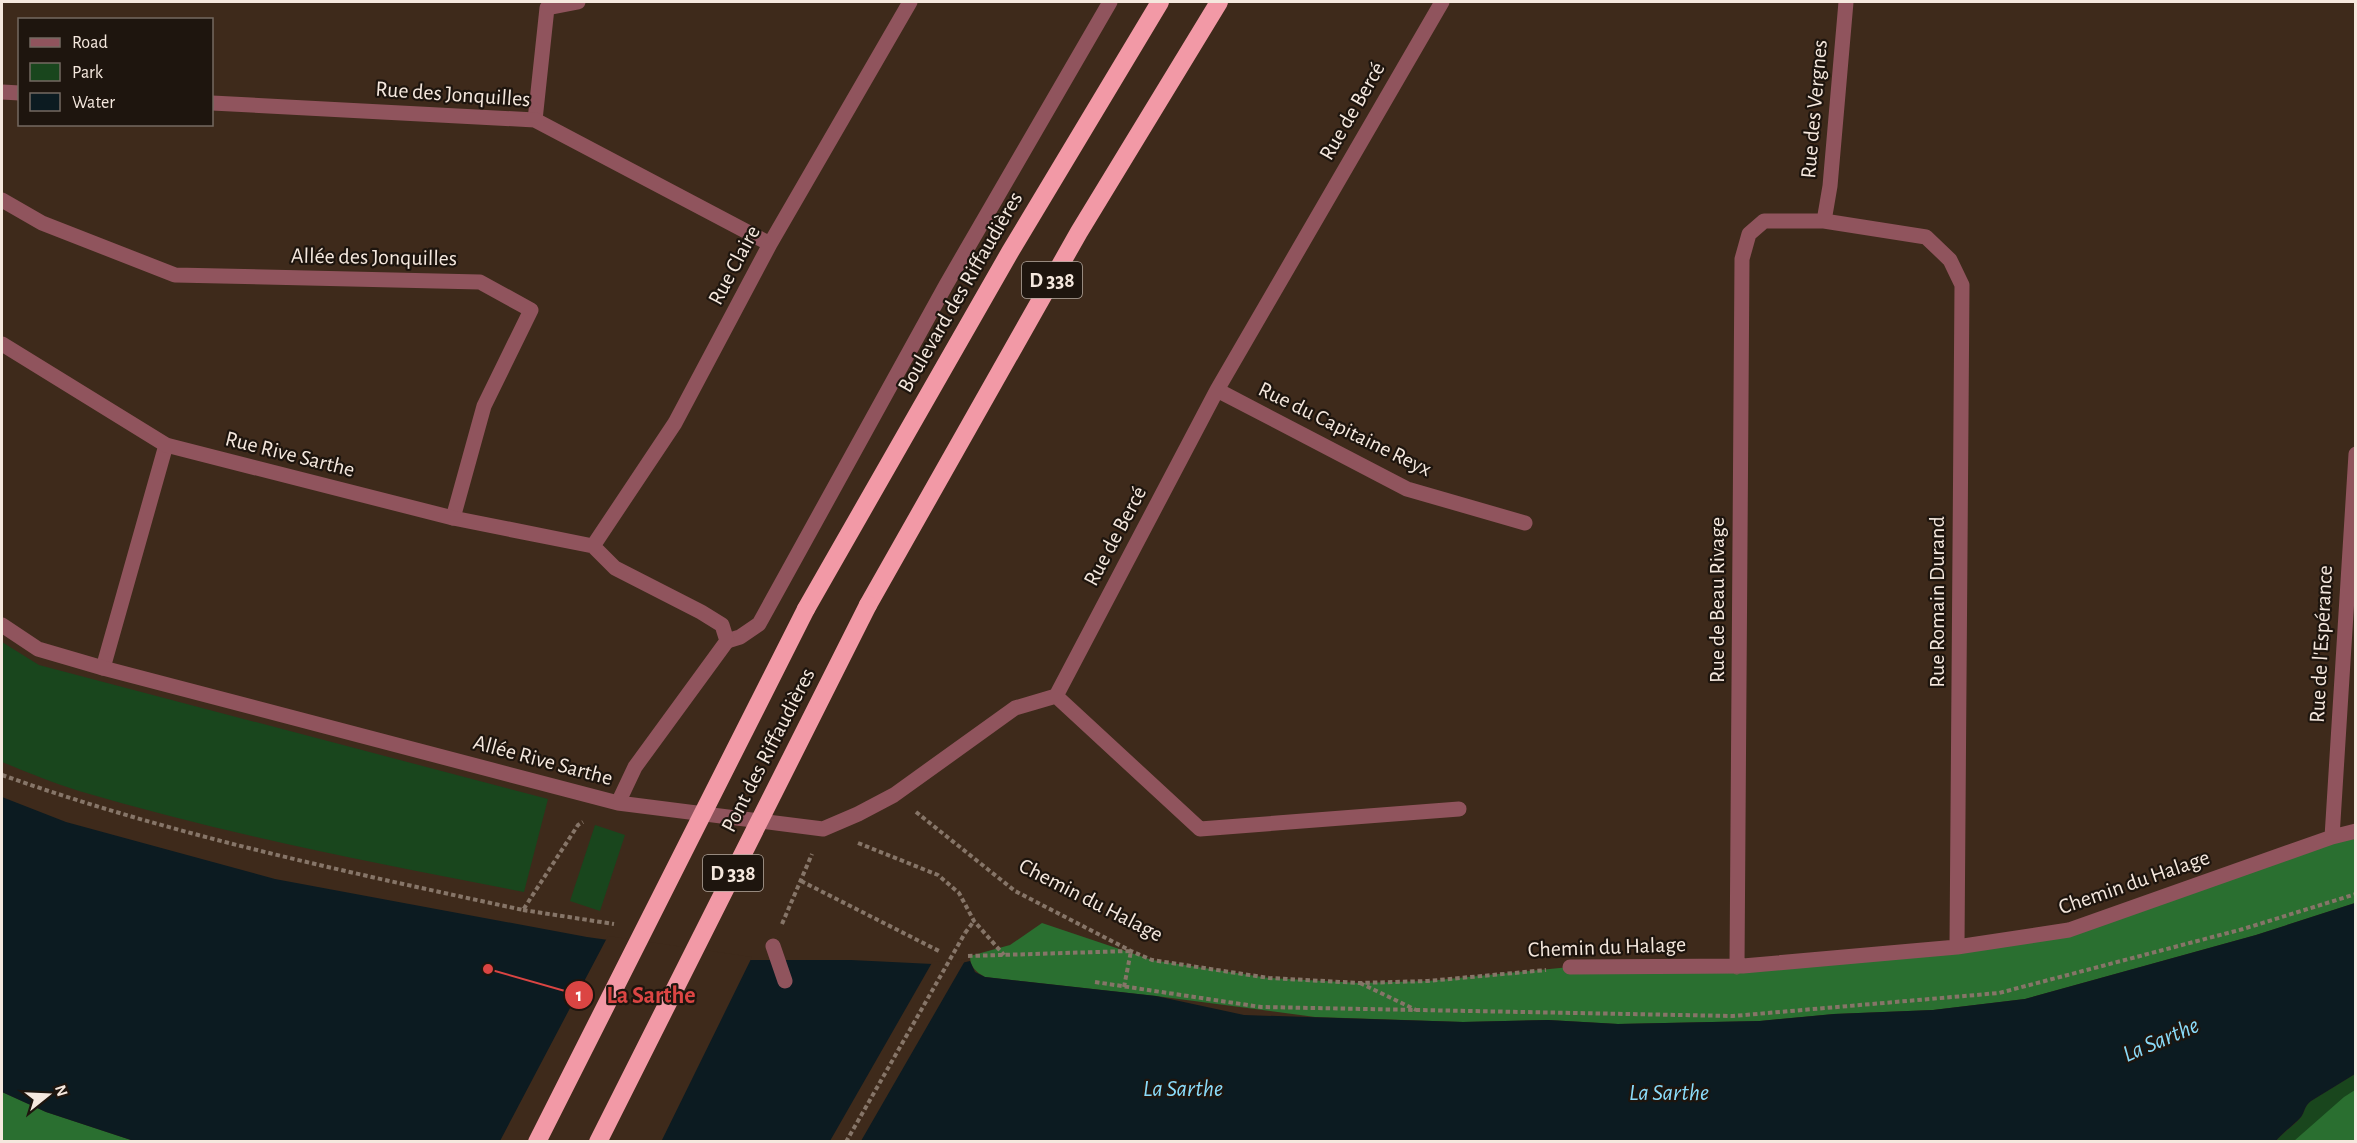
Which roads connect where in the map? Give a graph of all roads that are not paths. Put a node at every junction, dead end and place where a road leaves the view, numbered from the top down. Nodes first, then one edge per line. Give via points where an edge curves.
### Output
1 (578, 2) edge
2 (910, 2) edge
3 (1110, 2) edge
4 (1160, 2) edge
5 (1219, 2) edge
6 (1442, 2) edge
7 (1846, 2) edge
8 (2, 92) edge
9 (18, 93) edge
10 (213, 103) edge
11 (535, 120) junction
12 (2, 200) edge
13 (1824, 221) junction
14 (770, 244) junction
15 (2, 344) edge
16 (1216, 390) junction
17 (166, 446) junction
18 (2355, 454) edge
19 (453, 518) junction
20 (1526, 523) dead end
21 (593, 546) junction
22 (806, 609) joint
23 (2, 625) edge
24 (727, 641) junction
25 (103, 668) junction
26 (1056, 696) junction
27 (618, 803) junction
28 (1459, 809) dead end
29 (2355, 831) edge
30 (2332, 837) junction
31 (773, 946) road end
32 (1957, 946) junction
33 (1570, 967) road end
34 (1737, 967) junction
35 (785, 981) dead end
36 (537, 1142) edge
37 (598, 1142) edge

1 - 11 street via 547,8
2 - 14 street, Rue Claire
3 - 24 street via 946,285 759,624
4 - 22 highway, Boulevard des Riffaudières / D 338 via 1010,252
5 - 37 highway, Pont des Riffaudières / D 338, bridge via 1079,232 868,605
6 - 16 street, Rue de Bercé
7 - 13 street, Rue des Vergnes
8 - 9 street
10 - 11 street, Rue des Jonquilles
11 - 14 street, Rue des Jonquilles
12 - 19 street, Allée des Jonquilles via 42,223 176,275 480,282 531,310 484,406
13 - 32 street, Rue Romain Durand via 1926,237 1950,260 1962,285
13 - 34 street, Rue de Beau Rivage via 1764,221 1749,234 1742,259
14 - 21 street, Rue Claire via 675,423
15 - 17 street, Rue Rive Sarthe
16 - 20 street, Rue du Capitaine Reyx via 1407,489
16 - 26 street, Rue de Bercé
17 - 19 street, Rue Rive Sarthe
17 - 25 street
18 - 30 street, Rue de l'Espérance
19 - 21 street, Rue Rive Sarthe
21 - 24 street via 615,568 722,625
22 - 36 highway, Pont des Riffaudières / D 338, bridge
23 - 25 street, Allée Rive Sarthe via 38,649
24 - 27 street via 635,767
25 - 27 street, Allée Rive Sarthe
26 - 27 street, Allée Rive Sarthe via 1015,708 894,795 823,829
26 - 28 street via 1200,829
29 - 30 street, Chemin du Halage
30 - 32 street, Chemin du Halage via 2069,930
31 - 35 street
32 - 34 street, Chemin du Halage
33 - 34 street, Chemin du Halage

